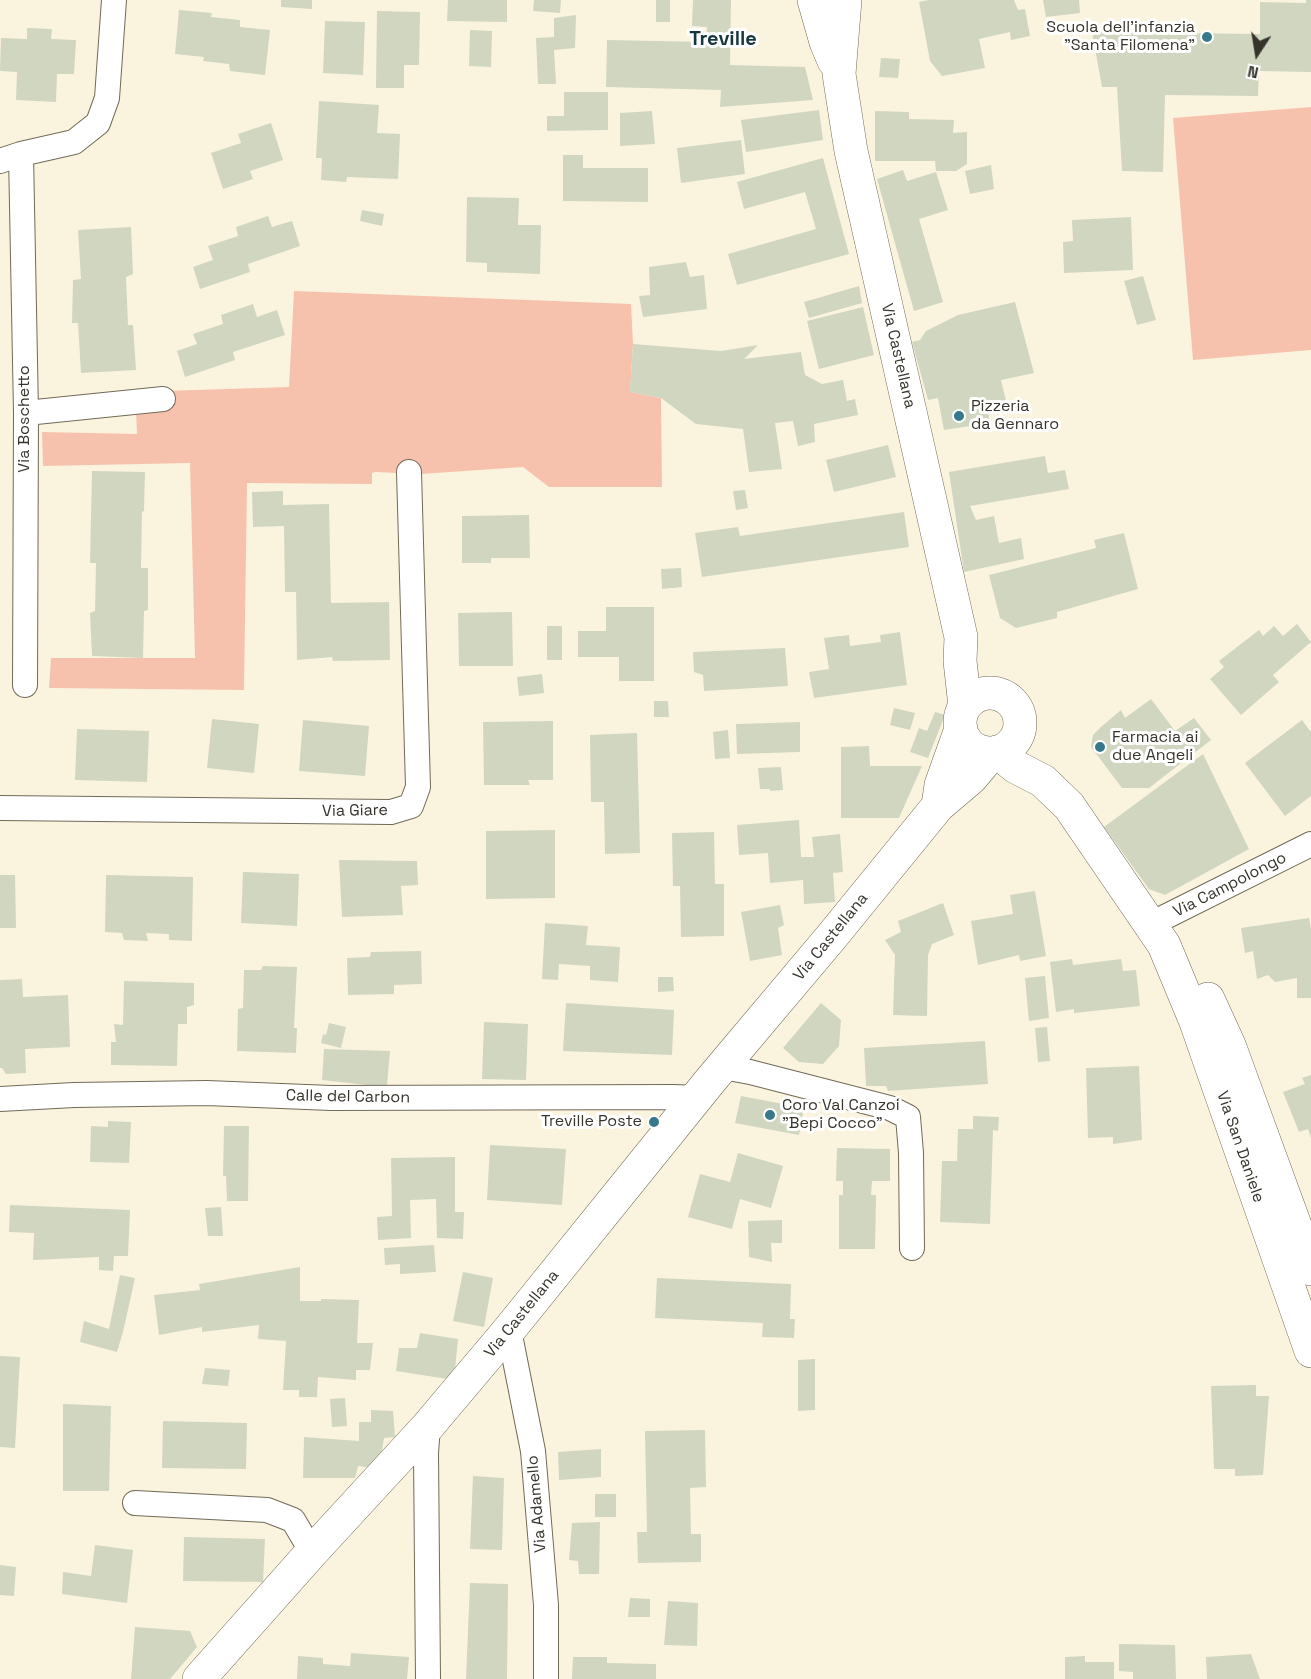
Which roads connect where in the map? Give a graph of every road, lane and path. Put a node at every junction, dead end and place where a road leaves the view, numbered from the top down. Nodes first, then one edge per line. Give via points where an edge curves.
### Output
1 (114, 0) edge
2 (814, 0) edge
3 (845, 0) edge
4 (839, 74) junction
5 (10, 158) edge
6 (163, 399) dead end
7 (26, 413) junction
8 (409, 472) dead end
9 (961, 637) junction
10 (25, 685) dead end
11 (1000, 694) junction
12 (963, 718) junction
13 (1020, 727) junction
14 (995, 752) junction
15 (1043, 781) junction
16 (938, 806) junction
17 (0, 808) edge
18 (1311, 844) edge
19 (1156, 935) junction
20 (723, 1067) junction
21 (696, 1098) junction
22 (0, 1099) edge
23 (912, 1248) dead end
24 (1296, 1266) edge
25 (1311, 1311) edge
26 (509, 1330) junction
27 (1311, 1351) edge
28 (428, 1426) junction
29 (135, 1503) dead end
30 (312, 1552) junction
31 (199, 1679) edge
32 (428, 1679) edge
33 (546, 1679) edge

1 - 5 street via 107,98 98,123 74,142
2 - 4 street
3 - 4 street
4 - 9 street, Via Castellana via 851,151
5 - 7 street, Via Boschetto
6 - 7 street
7 - 10 street, Via Boschetto
8 - 17 street, Via Giare via 418,787 411,806 391,812
9 - 11 street, Via Castellana
9 - 12 street, Via Castellana
11 - 12 street via 976,696
11 - 13 street via 1019,712
12 - 14 street via 964,739 979,751
12 - 16 street, Via Castellana
13 - 14 street via 1013,742
13 - 15 street, Via San Daniele
14 - 15 street, Via San Daniele
14 - 16 street, Via Castellana
15 - 19 street, Via San Daniele via 1069,806
16 - 20 street, Via Castellana
18 - 19 street, Via Campolongo
19 - 24 street, Via San Daniele
20 - 21 street, Via Castellana
20 - 23 street via 890,1108 908,1117
21 - 22 street, Calle del Carbon via 331,1098 207,1093
21 - 26 street, Via Castellana
24 - 25 street
24 - 27 street, Via San Daniele
26 - 28 street, Via Castellana
26 - 33 street, Via Adamello via 532,1451 546,1605
28 - 30 street, Via Castellana
28 - 32 street
29 - 30 street via 267,1510 292,1520
30 - 31 street, Via Castellana

